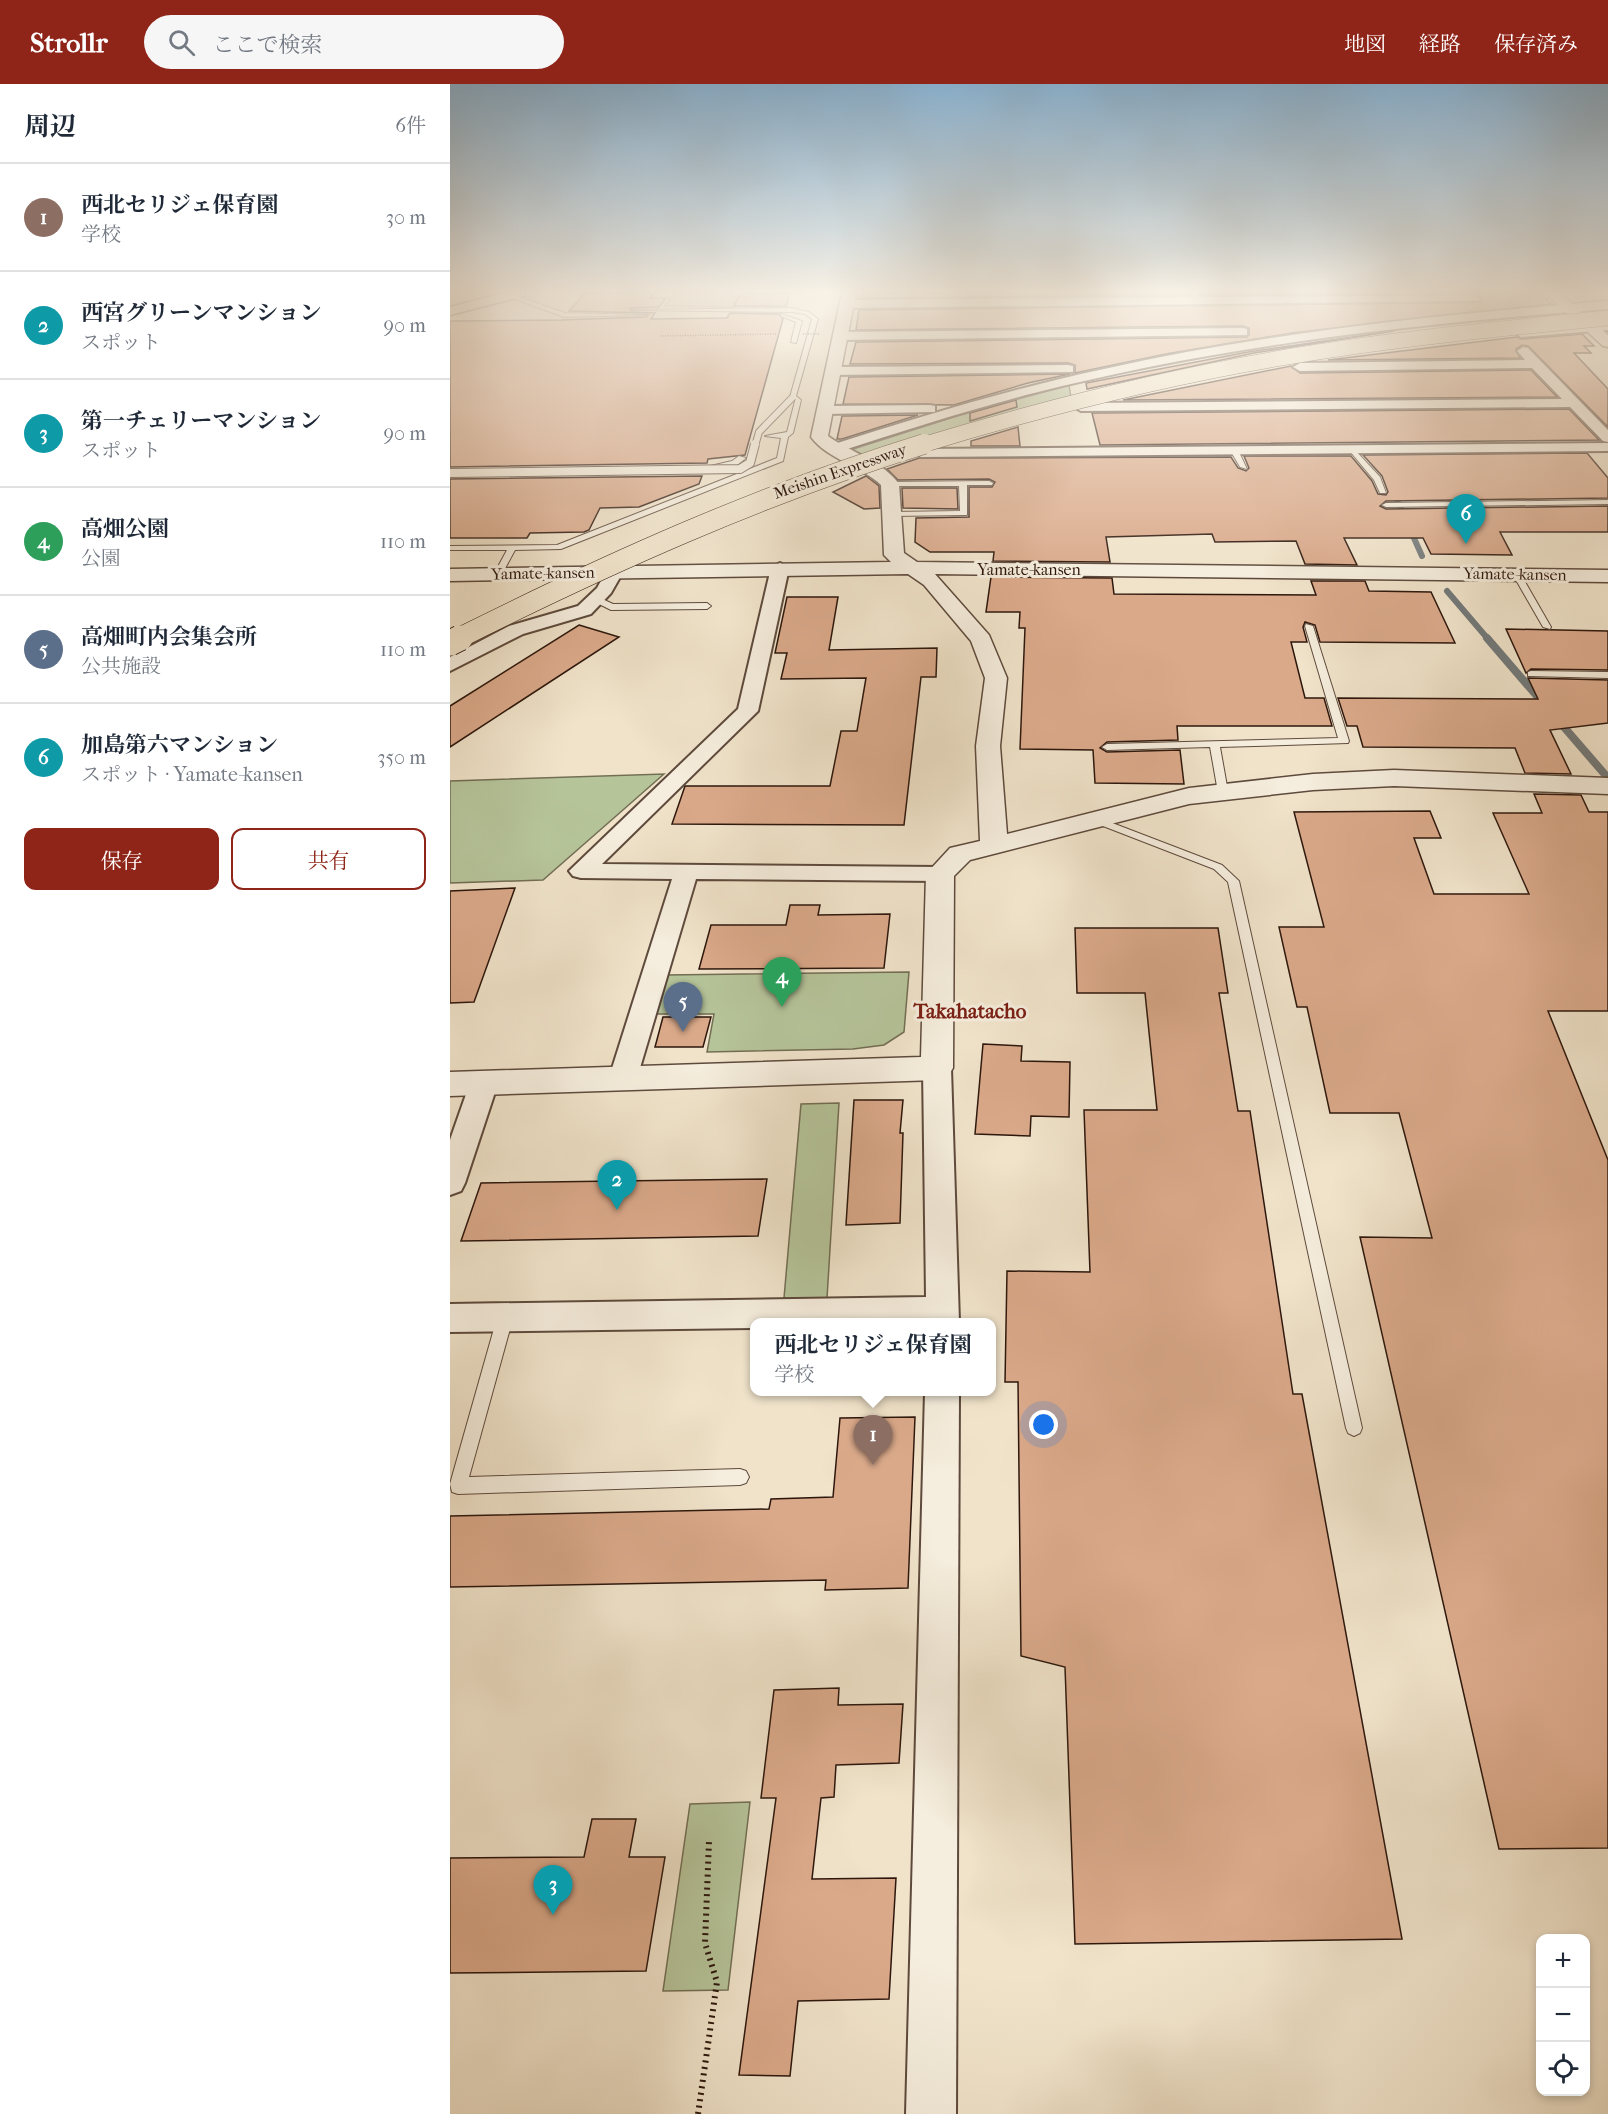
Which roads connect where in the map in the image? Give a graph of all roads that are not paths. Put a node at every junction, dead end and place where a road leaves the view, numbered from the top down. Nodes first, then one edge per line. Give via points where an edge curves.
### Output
1 (795, 388) edge
2 (830, 388) edge
3 (993, 388) edge
4 (1078, 388) edge
5 (1082, 388) edge
6 (1127, 388) edge
7 (1169, 388) edge
8 (1312, 388) edge
9 (1560, 388) edge
10 (793, 397) junction
11 (1575, 403) junction
12 (1331, 406) junction
13 (962, 409) junction
14 (825, 410) junction
15 (1081, 413) junction
16 (768, 436) dead end
17 (785, 436) junction
18 (1608, 438) edge
19 (1608, 447) edge
20 (833, 449) junction
21 (1351, 449) junction
22 (1234, 450) junction
23 (921, 453) junction
24 (742, 458) dead end
25 (1244, 467) dead end
26 (875, 468) junction
27 (675, 469) junction
28 (450, 473) edge
29 (890, 483) junction
30 (963, 483) junction
31 (989, 483) dead end
32 (1383, 491) dead end
33 (1608, 502) edge
34 (1386, 505) dead end
35 (893, 514) junction
36 (635, 535) dead end
37 (513, 547) junction
38 (450, 548) edge
39 (586, 557) dead end
40 (780, 568) junction
41 (911, 568) junction
42 (614, 572) junction
43 (1516, 573) junction
44 (498, 574) junction
45 (450, 575) edge
46 (1608, 576) edge
47 (507, 594) dead end
48 (598, 600) junction
49 (707, 606) dead end
50 (1309, 626) dead end
51 (1547, 627) dead end
52 (450, 643) edge
53 (450, 665) edge
54 (1531, 674) dead end
55 (1608, 675) edge
56 (1214, 744) junction
57 (1107, 747) dead end
58 (1608, 786) edge
59 (1223, 792) junction
60 (1094, 819) junction
61 (994, 844) junction
62 (686, 872) junction
63 (940, 874) junction
64 (937, 1068) junction
65 (623, 1078) junction
66 (450, 1083) edge
67 (484, 1083) junction
68 (450, 1183) edge
69 (943, 1317) edge
70 (450, 1318) edge
71 (505, 1318) junction
72 (942, 1396) edge
73 (1354, 1428) dead end
74 (740, 1477) dead end
75 (931, 2114) edge

1 - 10 lane
2 - 14 street
3 - 13 street
4 - 15 street
5 - 36 highway, Meishin Expressway via 871,446
6 - 52 highway, Meishin Expressway, bridge via 1006,417 746,504 638,549
7 - 15 street
8 - 12 street
9 - 11 street
10 - 17 lane via 798,400 790,433
10 - 27 lane, bridge via 759,432 750,463 730,470
11 - 12 street
11 - 18 street
12 - 15 street
12 - 21 street via 1337,427
13 - 14 street
13 - 20 street
14 - 20 street via 819,437
15 - 23 street
16 - 17 lane
17 - 37 lane via 780,459 558,547
19 - 21 street
20 - 26 street
21 - 22 street
21 - 32 lane
22 - 23 street via 1086,446
22 - 25 lane
23 - 26 street
24 - 27 lane, bridge via 740,462 721,466
26 - 29 street
27 - 28 lane, bridge
29 - 30 lane
29 - 35 street
30 - 31 lane
30 - 35 lane via 964,513
33 - 34 lane
35 - 41 street via 894,555
37 - 38 lane
37 - 44 lane
39 - 47 highway
40 - 41 street, Yamate-kansen
40 - 42 street, Yamate-kansen
40 - 62 street via 748,711 581,871
41 - 43 street, Yamate-kansen
41 - 61 street via 932,581 981,640 996,678 988,746
42 - 44 street, Yamate-kansen
42 - 48 street via 604,596
43 - 46 street, Yamate-kansen
43 - 51 lane
44 - 45 street, Yamate-kansen
48 - 49 lane via 611,607
48 - 53 street via 586,610 560,620 503,635
50 - 56 lane via 1344,741
54 - 55 lane
56 - 57 lane
56 - 59 lane
58 - 59 street via 1394,778
59 - 60 street via 1189,796
60 - 61 street
60 - 73 lane via 1218,867 1233,881
61 - 63 street via 960,854
62 - 63 street
62 - 65 street
63 - 64 street
64 - 65 street
64 - 69 street
65 - 67 street
66 - 67 street
67 - 68 street
69 - 71 street
70 - 71 street
71 - 74 lane via 458,1485
72 - 75 street

